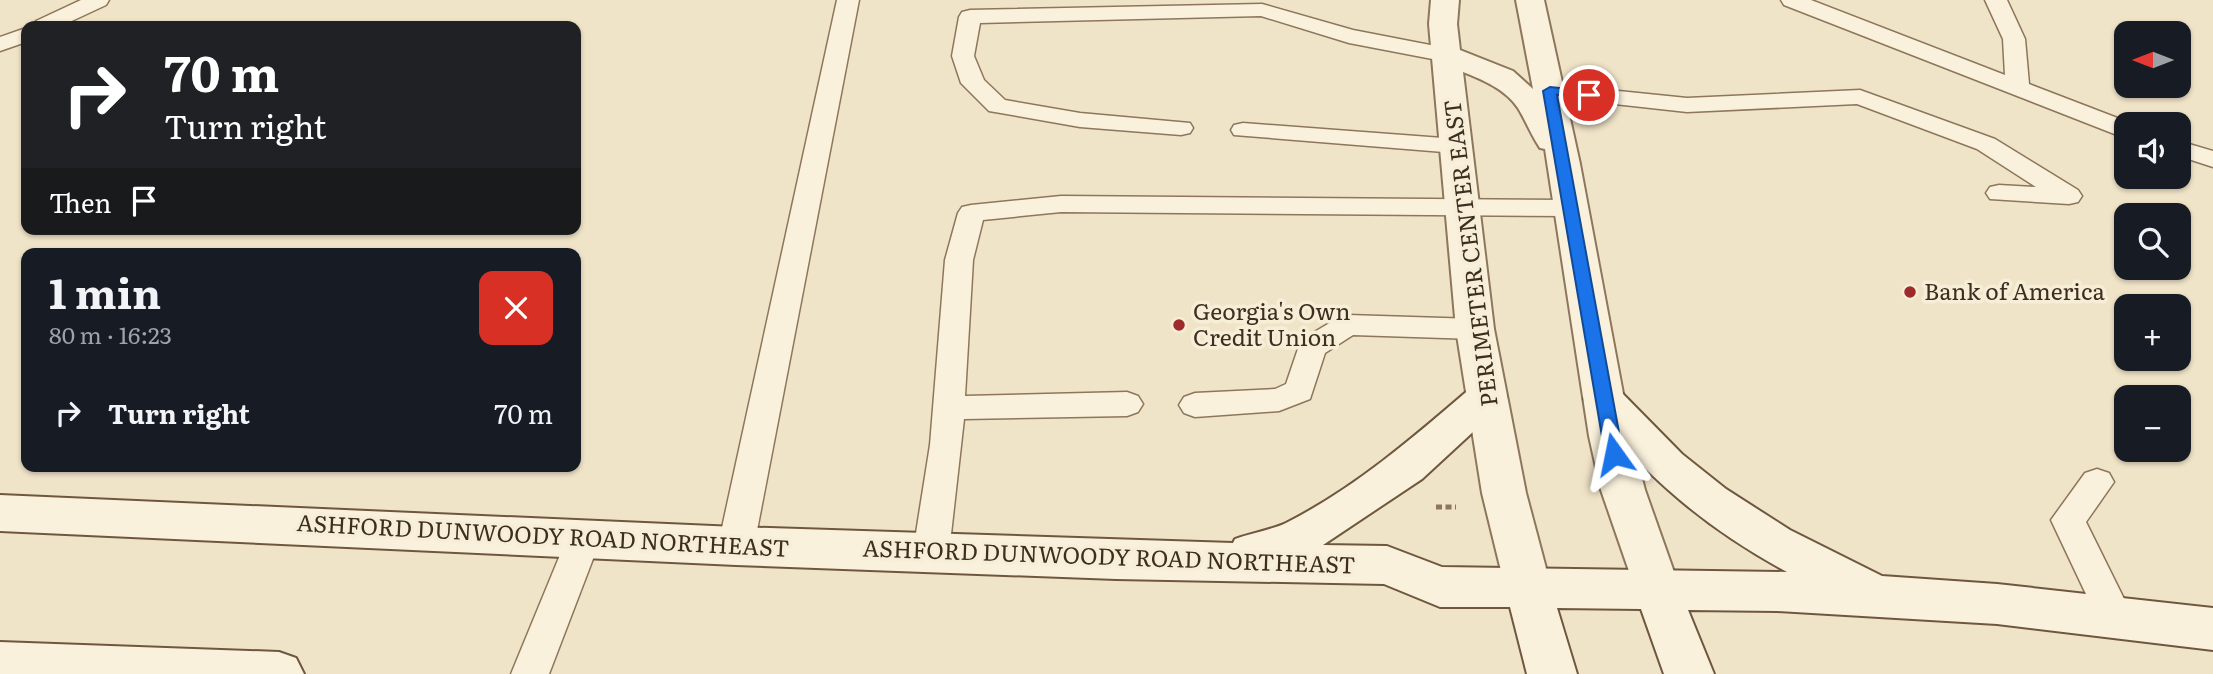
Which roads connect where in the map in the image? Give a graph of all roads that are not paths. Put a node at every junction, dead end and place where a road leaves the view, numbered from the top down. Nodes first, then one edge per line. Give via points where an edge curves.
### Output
1 (98, 0) edge
2 (848, 0) edge
3 (1445, 0) edge
4 (1530, 0) edge
5 (1792, 0) edge
6 (1996, 0) edge
7 (54, 21) edge
8 (21, 37) edge
9 (0, 44) edge
10 (1448, 55) junction
11 (2018, 89) junction
12 (1550, 91) junction
13 (2114, 125) edge
14 (1181, 128) dead end
15 (1243, 130) dead end
16 (1456, 146) junction
17 (2191, 152) edge
18 (2213, 159) edge
19 (1564, 164) junction
20 (1999, 192) dead end
21 (1461, 205) junction
22 (1571, 208) junction
23 (1475, 329) junction
24 (1486, 397) junction
25 (1604, 399) junction
26 (1127, 404) dead end
27 (1195, 405) dead end
28 (949, 408) junction
29 (2096, 482) dead end
30 (0, 513) edge
31 (584, 538) junction
32 (736, 546) junction
33 (931, 552) junction
34 (1219, 562) junction
35 (1528, 587) junction
36 (1657, 589) junction
37 (1883, 596) junction
38 (2115, 617) junction
39 (2213, 629) edge
40 (0, 664) edge
41 (279, 674) edge
42 (530, 674) edge
43 (1552, 674) edge
44 (1689, 674) edge

1 - 7 lane
2 - 32 lane
3 - 10 main road, PERIMETER CENTER EAST
4 - 12 main road
5 - 11 lane
6 - 11 lane via 2014,40
8 - 9 lane
10 - 14 lane via 1349,36 1262,10 970,17 963,56 973,82 997,106 1080,120
10 - 16 main road, PERIMETER CENTER EAST
10 - 19 main road via 1503,77 1530,102
11 - 13 lane
12 - 19 main road
12 - 20 lane via 1687,106 1860,97 1986,144 2069,196
15 - 16 lane
16 - 21 main road, PERIMETER CENTER EAST
17 - 18 lane
19 - 22 main road
21 - 22 lane
21 - 23 main road, PERIMETER CENTER EAST
21 - 28 lane via 1062,204 971,213 959,260
22 - 25 main road
23 - 24 main road, PERIMETER CENTER EAST
23 - 27 lane via 1348,325 1312,347 1299,391 1279,400
24 - 34 main road via 1407,467 1297,538
24 - 35 main road, PERIMETER CENTER EAST
25 - 36 main road via 1623,490
25 - 37 main road via 1690,486 1736,520 1789,552
26 - 28 lane
28 - 33 lane
29 - 38 lane via 2068,520
30 - 31 main road, ASHFORD DUNWOODY ROAD NORTHEAST
31 - 32 main road, ASHFORD DUNWOODY ROAD NORTHEAST
31 - 42 lane
32 - 33 main road, ASHFORD DUNWOODY ROAD NORTHEAST
33 - 34 main road, ASHFORD DUNWOODY ROAD NORTHEAST
34 - 35 main road, ASHFORD DUNWOODY ROAD NORTHEAST via 1387,565 1440,587
35 - 36 main road, ASHFORD DUNWOODY ROAD NORTHEAST
35 - 43 main road, PERIMETER CENTER EAST
36 - 37 main road, ASHFORD DUNWOODY ROAD NORTHEAST
36 - 44 main road
37 - 38 main road, ASHFORD DUNWOODY ROAD NORTHEAST
38 - 39 main road, ASHFORD DUNWOODY ROAD NORTHEAST
40 - 41 main road

